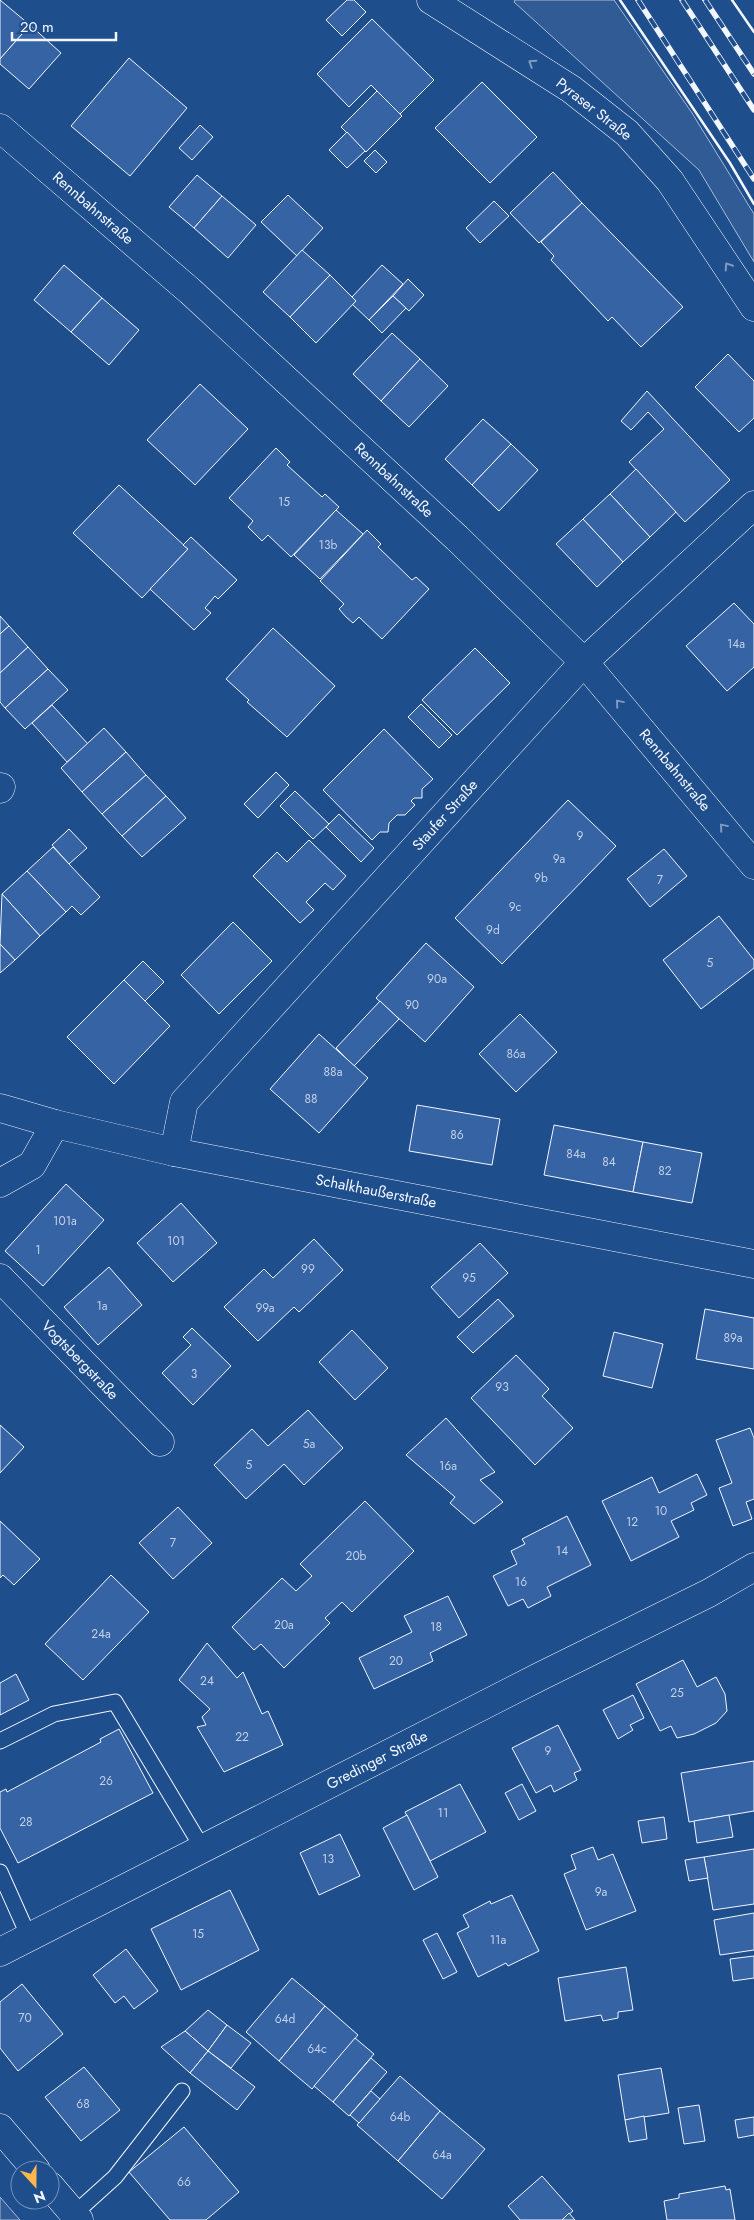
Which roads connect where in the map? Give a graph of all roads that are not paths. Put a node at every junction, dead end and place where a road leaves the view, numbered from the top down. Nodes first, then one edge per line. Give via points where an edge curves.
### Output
1 (431, 0) edge
2 (0, 128) edge
3 (754, 307) edge
4 (754, 505) edge
5 (584, 662) junction
6 (754, 865) edge
7 (0, 1108) edge
8 (55, 1124) junction
9 (174, 1152) junction
10 (0, 1183) edge
11 (754, 1264) edge
12 (0, 1278) edge
13 (160, 1442) dead end
14 (754, 1567) edge
15 (0, 1741) edge
16 (203, 1849) junction
17 (0, 1872) edge
18 (29, 1937) junction
19 (0, 1952) edge
20 (182, 2091) dead end
21 (0, 2128) edge
22 (27, 2160) edge
23 (60, 2197) edge
24 (77, 2217) edge

3 -> 1 street, Pyraser Straße via 670,181 627,133 571,89
2 - 5 street, Rennbahnstraße via 197,298 457,538
4 - 5 street, Staufer Straße
6 -> 5 street, Rennbahnstraße
5 - 9 street, Staufer Straße via 184,1102
7 - 8 street, Schalkhaußerstraße
8 - 9 street, Schalkhaußerstraße
8 - 10 street via 32,1165
9 - 11 street, Schalkhaußerstraße
12 - 13 street, Vogtsbergstraße
14 - 16 street, Gredinger Straße via 709,1593
15 - 16 lane via 54,1714 115,1702
16 - 18 street, Gredinger Straße
17 - 18 lane
18 - 19 street, Gredinger Straße
20 - 24 lane via 115,2177
21 - 22 street
23 - 24 street

